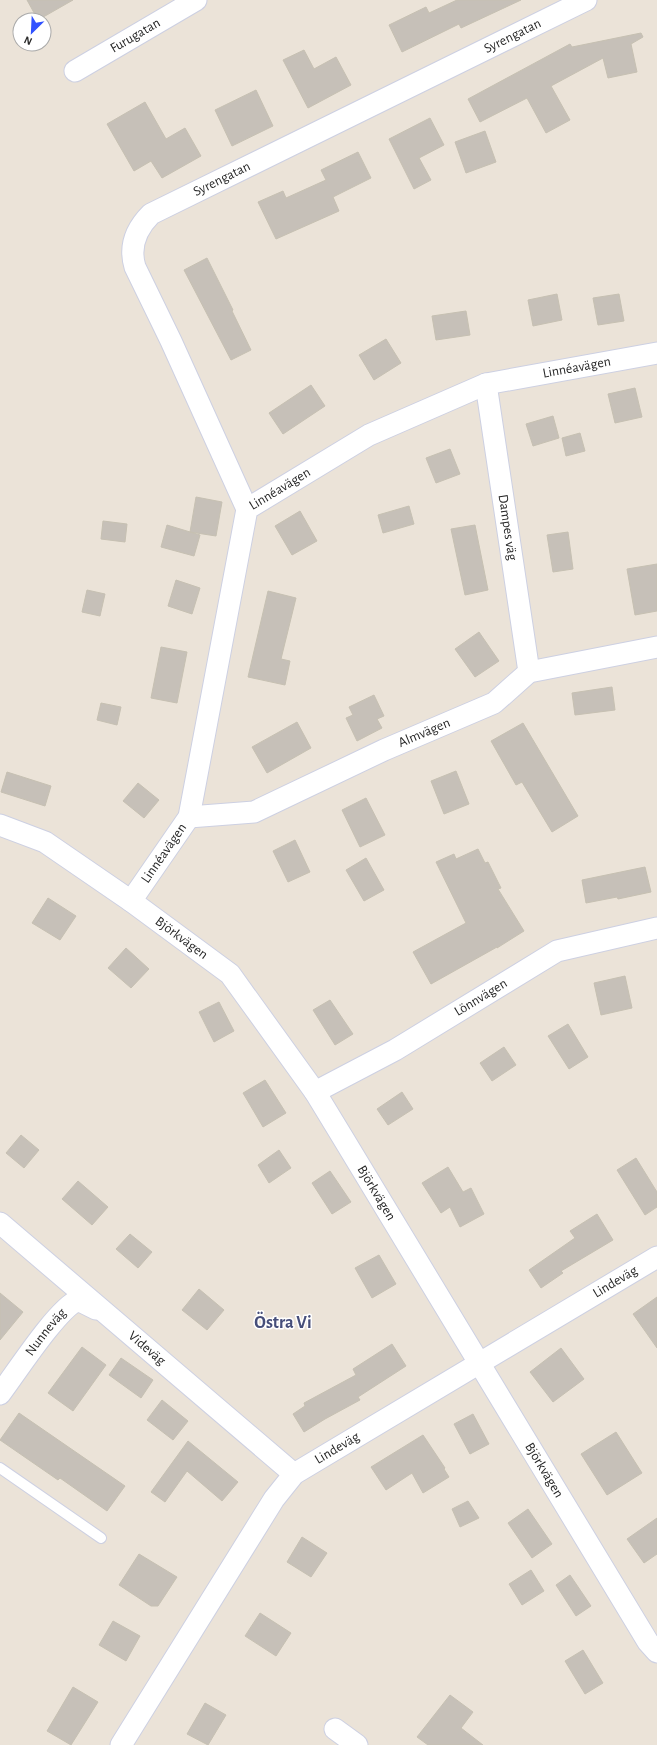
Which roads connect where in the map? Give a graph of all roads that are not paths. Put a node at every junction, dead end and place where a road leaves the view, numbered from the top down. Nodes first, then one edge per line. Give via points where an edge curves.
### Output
1 (196, 0) edge
2 (586, 0) edge
3 (75, 71) dead end
4 (657, 353) edge
5 (486, 384) junction
6 (247, 510) junction
7 (657, 647) edge
8 (529, 672) junction
9 (189, 816) junction
10 (0, 825) edge
11 (131, 901) junction
12 (657, 928) edge
13 (315, 1092) junction
14 (0, 1223) edge
15 (657, 1257) edge
16 (106, 1314) junction
17 (480, 1364) junction
18 (0, 1394) edge
19 (0, 1468) edge
20 (294, 1474) junction
21 (101, 1538) dead end
22 (657, 1652) edge
23 (335, 1729) dead end
24 (121, 1745) edge
25 (356, 1745) edge

1 - 3 street, Furugatan
2 - 6 street, Syrengatan via 151,214 139,228 132,248 135,267
4 - 5 street, Linnéavägen
5 - 6 street, Linnéavägen via 369,435
5 - 8 street, Dampes väg
6 - 9 street, Linnéavägen
7 - 8 street
8 - 9 street, Almvägen via 494,703 384,750 254,812
9 - 11 street, Linnéavägen
10 - 11 street, Björkvägen via 45,842
11 - 13 street, Björkvägen via 230,974
12 - 13 street, Lönnvägen via 557,951 395,1050
13 - 17 street, Björkvägen
14 - 16 street, Videväg
15 - 17 street, Lindeväg
16 - 18 street, Nunneväg via 78,1300 71,1303
16 - 20 street, Videväg
17 - 20 street, Lindeväg
17 - 22 street, Björkvägen via 648,1642
19 - 21 lane
20 - 24 street, Lindeväg via 274,1499
23 - 25 street

